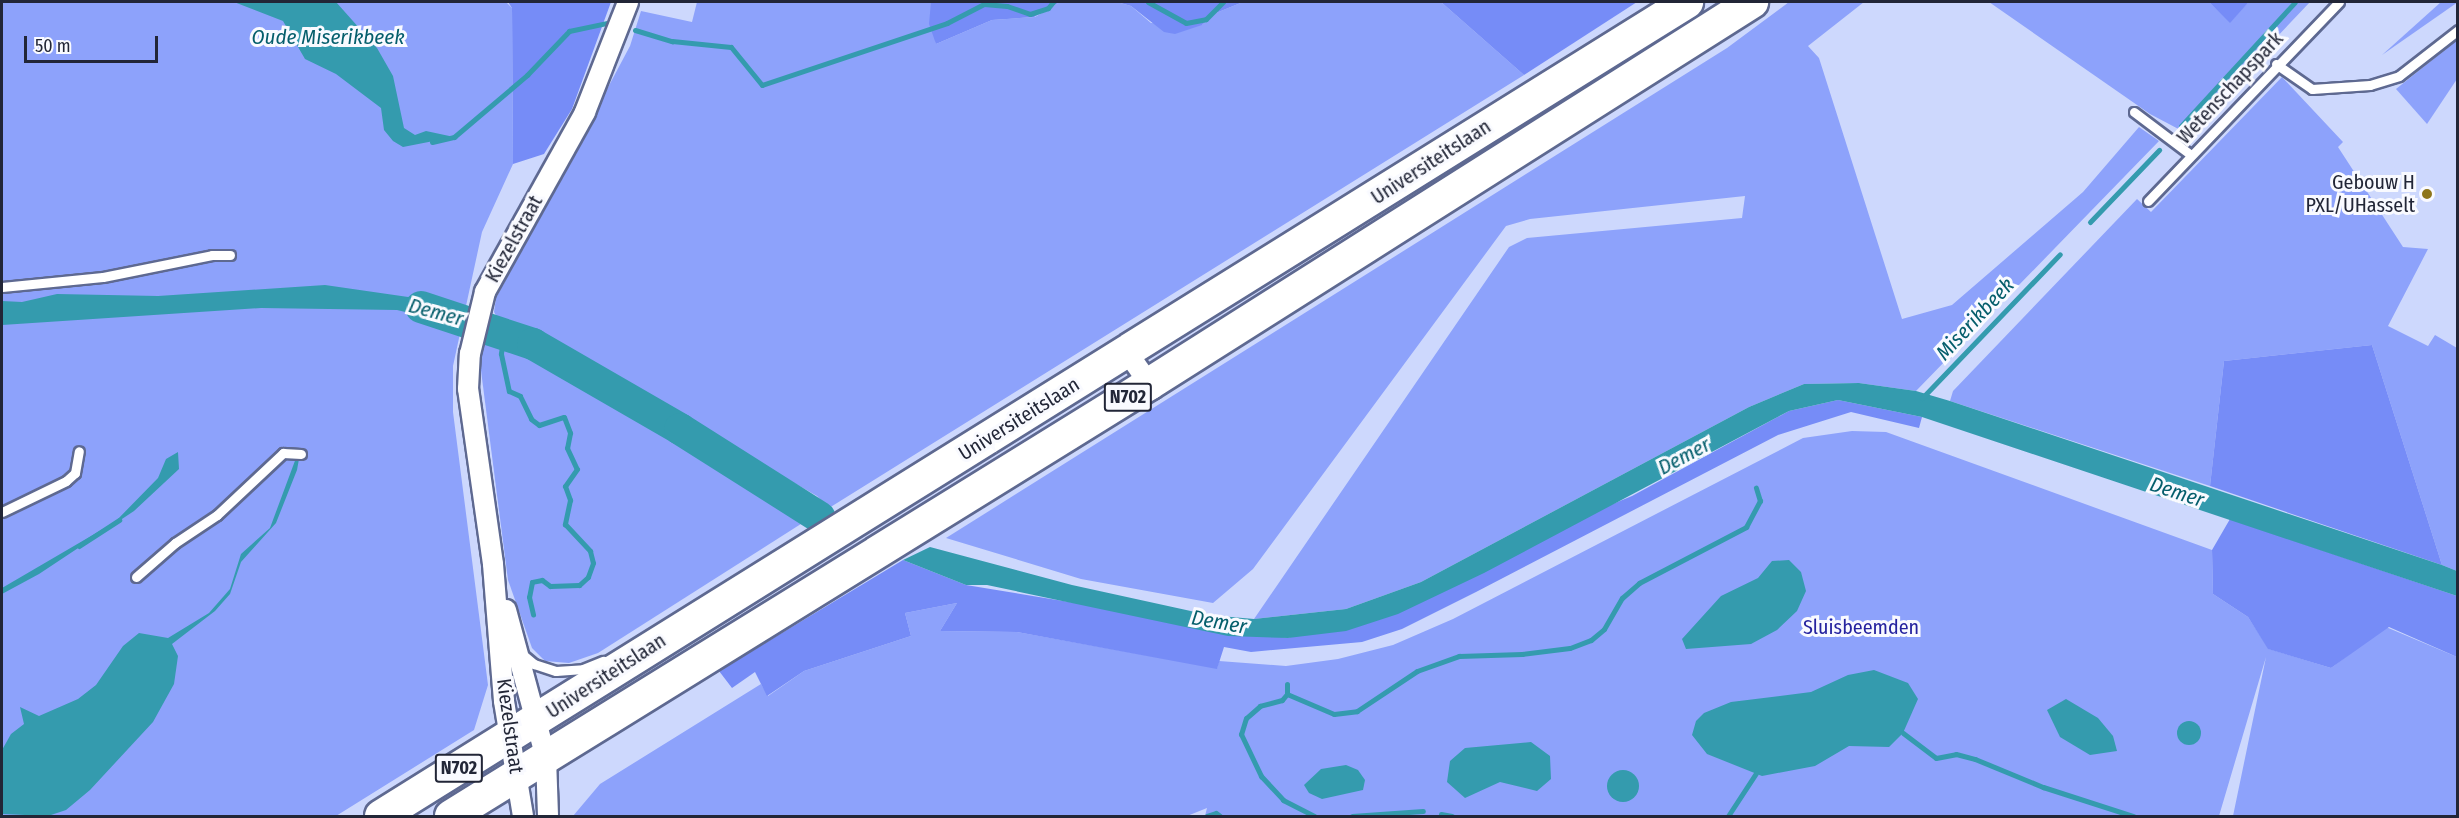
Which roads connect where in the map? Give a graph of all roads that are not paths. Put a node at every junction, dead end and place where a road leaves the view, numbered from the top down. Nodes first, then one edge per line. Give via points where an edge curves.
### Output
1 (628, 2) edge
2 (1687, 2) edge
3 (1752, 2) edge
4 (2339, 2) edge
5 (2457, 30) edge
6 (2276, 64) junction
7 (2134, 112) dead end
8 (2192, 155) junction
9 (2148, 201) dead end
10 (230, 255) dead end
11 (2, 286) edge
12 (1127, 352) junction
13 (1149, 384) junction
14 (79, 452) dead end
15 (301, 454) dead end
16 (2, 512) edge
17 (493, 564) junction
18 (136, 577) dead end
19 (664, 638) junction
20 (518, 651) junction
21 (538, 719) junction
22 (510, 737) junction
23 (546, 758) junction
24 (517, 774) junction
25 (381, 816) edge
26 (451, 816) edge
27 (523, 816) edge
28 (548, 816) edge

1 - 17 street, Kiezelstraat via 585,112 499,261 482,304 472,345 468,389
2 - 12 highway, Universiteitslaan / N702
3 - 13 highway, Universiteitslaan / N702
4 - 6 lane, Wetenschapspark
5 - 6 lane via 2399,76 2370,86 2312,89
6 - 8 lane, Wetenschapspark
7 - 8 lane
8 - 9 lane, Wetenschapspark
10 - 11 lane via 212,255 103,277
12 - 13 street
12 - 19 highway, Universiteitslaan / N702
13 - 23 highway, Universiteitslaan / N702
14 - 16 lane via 75,473 66,481
15 - 18 lane via 283,453 217,515 175,543
17 - 20 street, Kiezelstraat
17 - 22 street, Kiezelstraat
19 - 20 lane via 567,672 544,669
19 - 21 highway, Universiteitslaan / N702
20 - 21 street, Kiezelstraat
21 - 22 highway, Universiteitslaan / N702
21 - 23 street, Kiezelstraat
22 - 24 street, Kiezelstraat
22 - 25 highway, Universiteitslaan / N702
23 - 24 highway, Universiteitslaan / N702
23 - 28 street, Kiezelstraat
24 - 26 highway, Universiteitslaan / N702
24 - 27 street, Kiezelstraat

